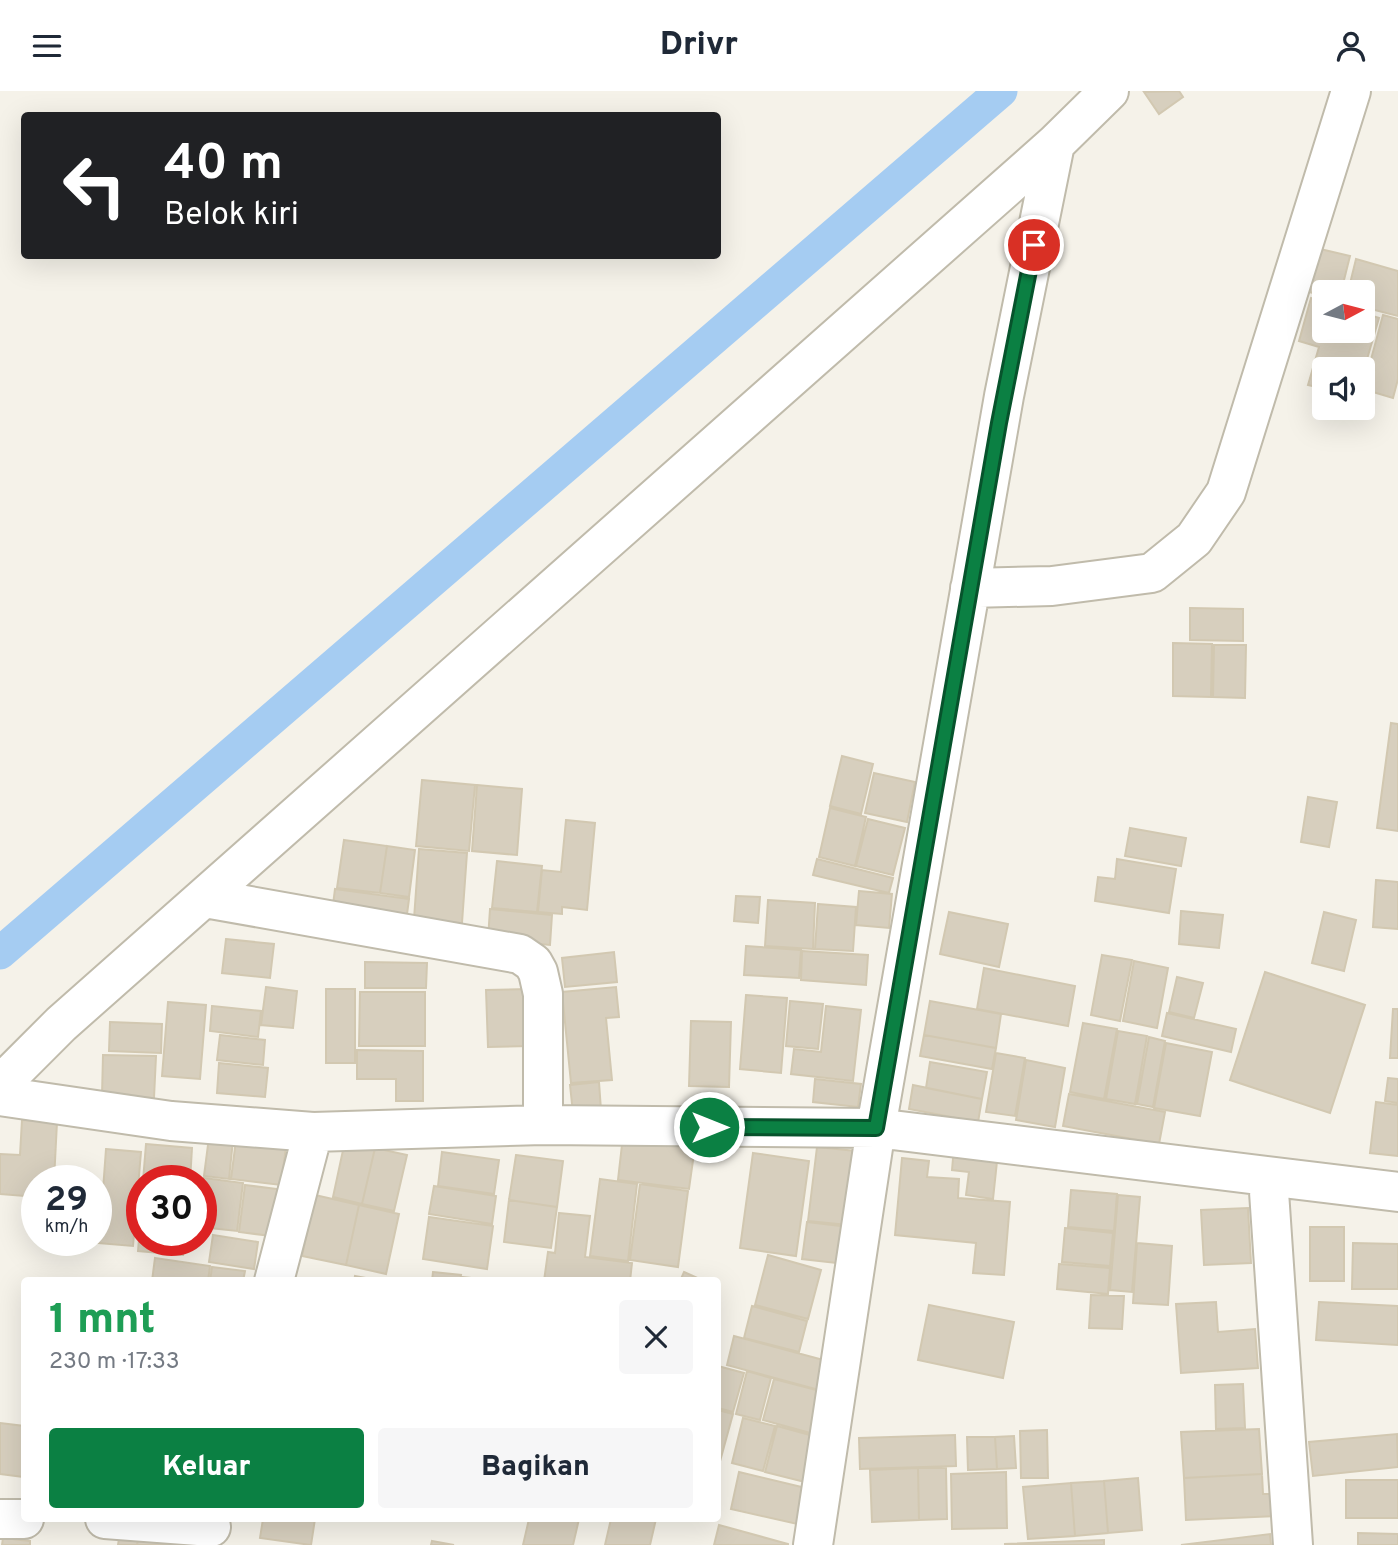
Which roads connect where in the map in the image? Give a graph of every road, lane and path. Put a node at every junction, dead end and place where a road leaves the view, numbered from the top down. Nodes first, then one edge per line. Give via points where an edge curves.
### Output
1 (1109, 91) edge
2 (1351, 91) edge
3 (1055, 144) junction
4 (970, 588) junction
5 (205, 898) junction
6 (0, 1085) edge
7 (0, 1095) edge
8 (542, 1125) junction
9 (876, 1128) junction
10 (313, 1132) junction
11 (1268, 1177) junction
12 (1398, 1192) edge
13 (275, 1277) edge
14 (0, 1519) edge
15 (21, 1519) edge
16 (134, 1522) edge
17 (211, 1530) edge
18 (813, 1545) edge
19 (1293, 1545) edge

1 - 3 street
2 - 4 street via 1226,492 1194,539 1152,572 1052,586
3 - 4 street
3 - 5 street
4 - 9 street
5 - 6 street via 61,1024
5 - 8 street via 520,954 533,963 543,994
7 - 10 street via 171,1121
8 - 9 street
8 - 10 street
9 - 11 street
9 - 18 street
10 - 13 street
11 - 12 street
11 - 19 street
14 - 15 street
16 - 17 street

